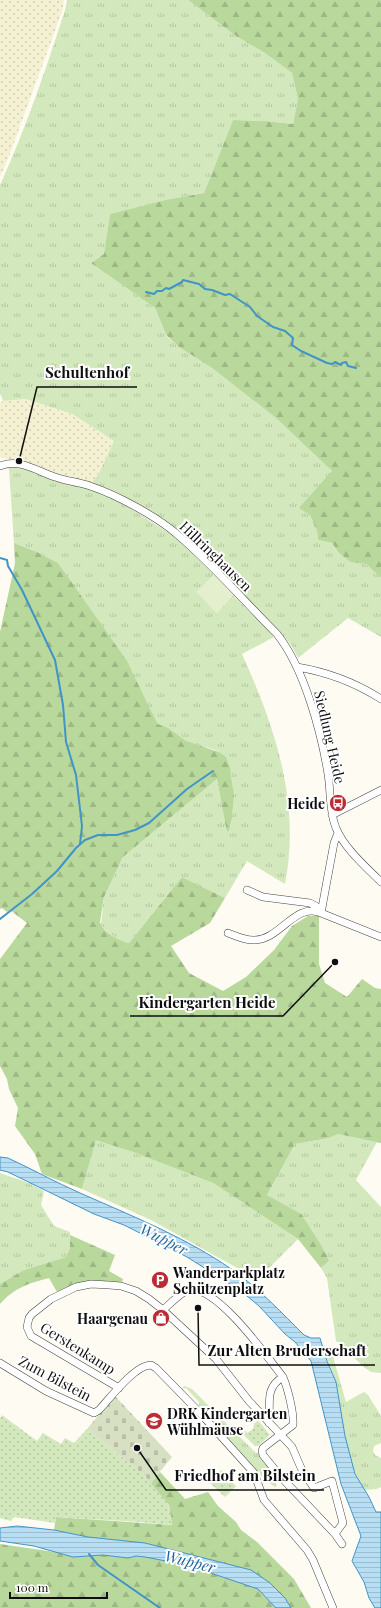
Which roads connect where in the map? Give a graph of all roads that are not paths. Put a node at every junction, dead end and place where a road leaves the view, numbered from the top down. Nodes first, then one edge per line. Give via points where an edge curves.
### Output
1 (2, 464) edge
2 (277, 634) joint
3 (298, 667) junction
4 (381, 699) edge
5 (381, 790) edge
6 (332, 815) junction
7 (338, 833) junction
8 (381, 882) edge
9 (247, 890) dead end
10 (321, 913) junction
11 (228, 933) dead end
12 (381, 936) edge
13 (163, 1310) junction
14 (1, 1365) edge
15 (283, 1377) junction
16 (119, 1388) junction
17 (269, 1423) junction
18 (282, 1435) junction
19 (335, 1534) junction
20 (342, 1544) dead end
21 (333, 1608) edge

1 - 2 street, Hillringhausen via 19,464 91,486 162,523 196,551
2 - 3 street, Siedlung Heide
3 - 4 street, Siedlung Heide via 339,679
3 - 6 street, Siedlung Heide via 323,751 330,786
5 - 6 street
6 - 7 street, Siedlung Heide
7 - 8 street, Siedlung Heide
7 - 10 street
9 - 10 street via 263,898 310,903
10 - 11 street via 313,910 304,912 273,935 255,940
10 - 12 street
13 - 15 street via 185,1291 194,1290 206,1294 227,1309
13 - 16 street, Gerstenkamp via 136,1291 115,1285 91,1284 76,1287 51,1299 29,1318 27,1327 31,1336
13 - 17 street via 216,1359
14 - 16 street, Zum Bilstein via 46,1391 94,1413
15 - 17 street via 276,1381 270,1393
15 - 18 street via 293,1422 291,1428
16 - 21 street, Zum Bilstein via 142,1367 151,1365 201,1414 254,1473 264,1500 314,1560
17 - 18 street
18 - 19 street via 263,1448 263,1455
18 - 19 street via 292,1447 314,1488 332,1480 343,1523
19 - 20 street

